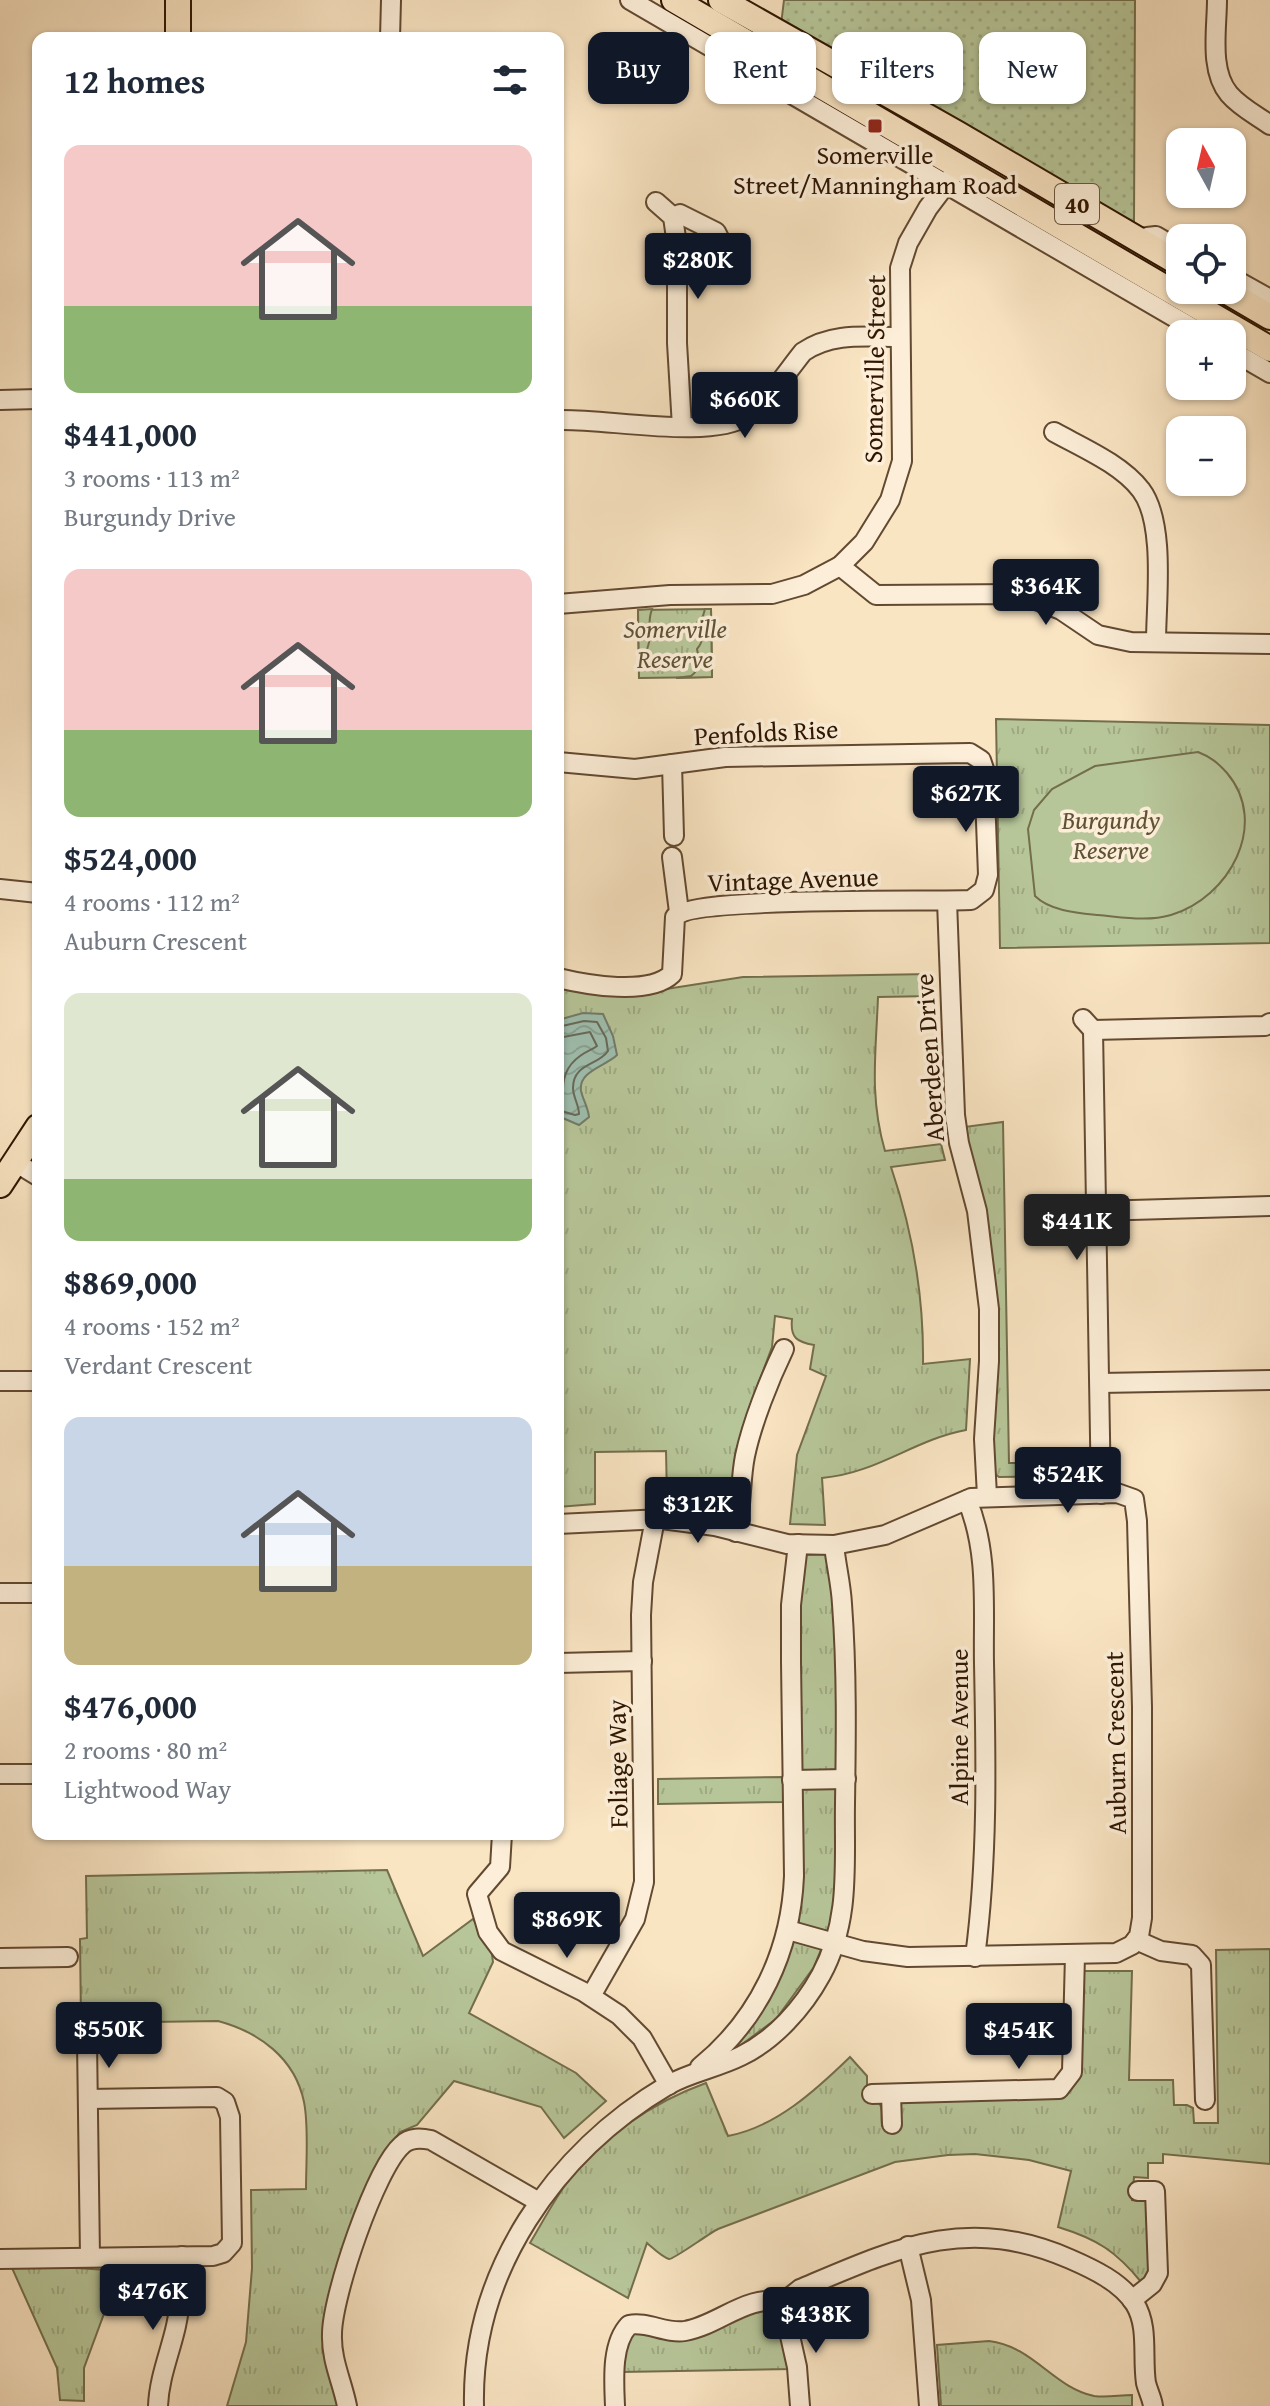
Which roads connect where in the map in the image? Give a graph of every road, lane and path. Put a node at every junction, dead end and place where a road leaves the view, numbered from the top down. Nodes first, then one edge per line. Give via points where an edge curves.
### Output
1 (178, 0) edge
2 (391, 0) edge
3 (630, 0) edge
4 (721, 0) edge
5 (1217, 0) edge
6 (680, 1) edge
7 (178, 32) edge
8 (390, 32) edge
9 (1270, 125) edge
10 (966, 138) junction
11 (946, 172) junction
12 (656, 202) dead end
13 (673, 217) junction
14 (1136, 239) junction
15 (1166, 242) edge
16 (1166, 256) edge
17 (679, 259) junction
18 (1246, 286) edge
19 (1270, 299) edge
20 (1246, 303) edge
21 (1270, 317) edge
22 (1181, 320) edge
23 (899, 337) junction
24 (1270, 349) edge
25 (1246, 359) edge
26 (1270, 373) edge
27 (32, 399) edge
28 (0, 400) edge
29 (564, 420) edge
30 (682, 427) junction
31 (1054, 432) dead end
32 (840, 566) junction
33 (564, 604) edge
34 (1156, 642) junction
35 (1270, 644) edge
36 (976, 755) joint
37 (564, 763) edge
38 (672, 764) junction
39 (674, 836) dead end
40 (672, 857) dead end
41 (0, 889) edge
42 (32, 892) edge
43 (947, 901) junction
44 (679, 912) junction
45 (564, 979) edge
46 (1270, 1023) edge
47 (32, 1136) edge
48 (15, 1162) junction
49 (32, 1172) edge
50 (0, 1185) edge
51 (1270, 1206) edge
52 (1097, 1211) junction
53 (784, 1349) dead end
54 (1270, 1380) edge
55 (0, 1381) edge
56 (32, 1381) edge
57 (1100, 1383) junction
58 (1101, 1494) junction
59 (987, 1496) junction
60 (967, 1500) junction
61 (655, 1519) junction
62 (564, 1524) edge
63 (736, 1532) junction
64 (798, 1544) junction
65 (834, 1545) junction
66 (0, 1593) edge
67 (32, 1593) edge
68 (642, 1661) junction
69 (564, 1663) edge
70 (0, 1774) edge
71 (32, 1774) edge
72 (846, 1779) junction
73 (792, 1780) junction
74 (502, 1840) edge
75 (788, 1930) junction
76 (1136, 1940) junction
77 (834, 1944) junction
78 (1075, 1955) junction
79 (68, 1957) dead end
80 (975, 1957) junction
81 (0, 1958) edge
82 (591, 1996) junction
83 (87, 2042) dead end
84 (692, 2074) junction
85 (669, 2085) junction
86 (88, 2099) junction
87 (1205, 2100) dead end
88 (892, 2124) dead end
89 (1149, 2185) dead end
90 (539, 2202) junction
91 (908, 2246) junction
92 (182, 2256) junction
93 (90, 2257) junction
94 (0, 2259) edge
95 (1132, 2300) junction
96 (786, 2303) junction
97 (158, 2406) edge
98 (347, 2406) edge
99 (474, 2406) edge
100 (615, 2406) edge
101 (800, 2406) edge
102 (929, 2406) edge
103 (1153, 2406) edge

1 - 7 main road
2 - 8 street
3 - 11 street
4 - 10 main road, 40
5 - 9 street via 1222,84
6 - 11 main road, 40
10 - 11 main road
10 - 14 main road, 40
11 - 22 street
11 - 23 street, Somerville Street via 900,268
11 - 24 main road, 40
12 - 13 street
13 - 17 street
13 - 17 street via 680,214 716,232 721,242 714,251
14 - 15 street via 1156,236
14 - 16 main road, 40
17 - 30 street
18 - 19 street
20 - 21 main road
23 - 30 street via 825,340 803,352 748,416 709,428
23 - 32 street, Somerville Street via 902,461 890,500 864,542
25 - 26 street
27 - 28 street
29 - 30 street
31 - 34 street via 1119,470 1142,491 1156,544
32 - 33 street, Somerville Street via 772,594
32 - 34 street via 876,595 1021,594 1061,610 1098,635
34 - 35 street
36 - 38 street, Penfolds Rise via 725,757
36 - 43 street, Vintage Avenue via 984,769 987,882 971,900
37 - 38 street, Penfolds Rise via 635,769
38 - 39 street
40 - 44 street
41 - 42 street
43 - 44 street, Vintage Avenue via 746,903
43 - 59 street, Aberdeen Drive via 955,1115 977,1211 989,1309
44 - 45 street, Vintage Avenue via 673,924 672,974 665,981 609,986
46 - 52 street via 1088,1024
47 - 48 main road
48 - 49 street
48 - 50 main road
51 - 52 street
52 - 57 street
53 - 63 street via 748,1444
54 - 57 street
55 - 56 street
57 - 58 street
58 - 59 street, Auburn Crescent
58 - 76 street, Auburn Crescent via 1129,1495 1137,1521 1143,1839 1142,1918
59 - 60 street, Auburn Crescent
60 - 65 street, Auburn Crescent via 885,1535
60 - 80 street, Alpine Avenue via 982,1554 985,1865
61 - 62 street, Auburn Crescent
61 - 63 street, Auburn Crescent
61 - 68 street, Foliage Way via 643,1582
63 - 64 street, Auburn Crescent
64 - 65 street, Auburn Crescent
64 - 73 street via 791,1605
65 - 72 street via 843,1613
66 - 67 street
68 - 69 street
68 - 82 street, Foliage Way via 642,1895 635,1919
70 - 71 street
72 - 73 street
72 - 77 street via 847,1876
73 - 75 street via 794,1876
74 - 82 street via 500,1867 477,1894 488,1932 509,1956
75 - 77 street
75 - 84 street via 757,2002 721,2048
76 - 78 street via 1116,1953
76 - 87 street via 1161,1951 1192,1955 1201,1965
77 - 80 street via 896,1956
77 - 84 street via 820,1977 780,2028 742,2056
78 - 80 street
78 - 88 street via 1072,2072 1059,2089 882,2094
79 - 81 street
82 - 85 street via 642,2038
83 - 86 street
84 - 85 street
85 - 90 street via 599,2136
86 - 92 street via 217,2097 229,2109 232,2243 223,2253
86 - 93 street
89 - 95 street via 1158,2273
90 - 98 street via 431,2140 417,2138 402,2145 365,2216 335,2307 332,2350
90 - 99 street via 514,2242 487,2309 476,2358
91 - 95 street via 952,2238 1012,2240 1085,2265
91 - 96 street via 800,2289
91 - 102 street via 921,2300
92 - 93 street
92 - 97 street via 178,2316
93 - 94 street
95 - 103 street via 1141,2319 1146,2385
96 - 100 street via 750,2303 681,2331 627,2326 616,2359
96 - 101 street

